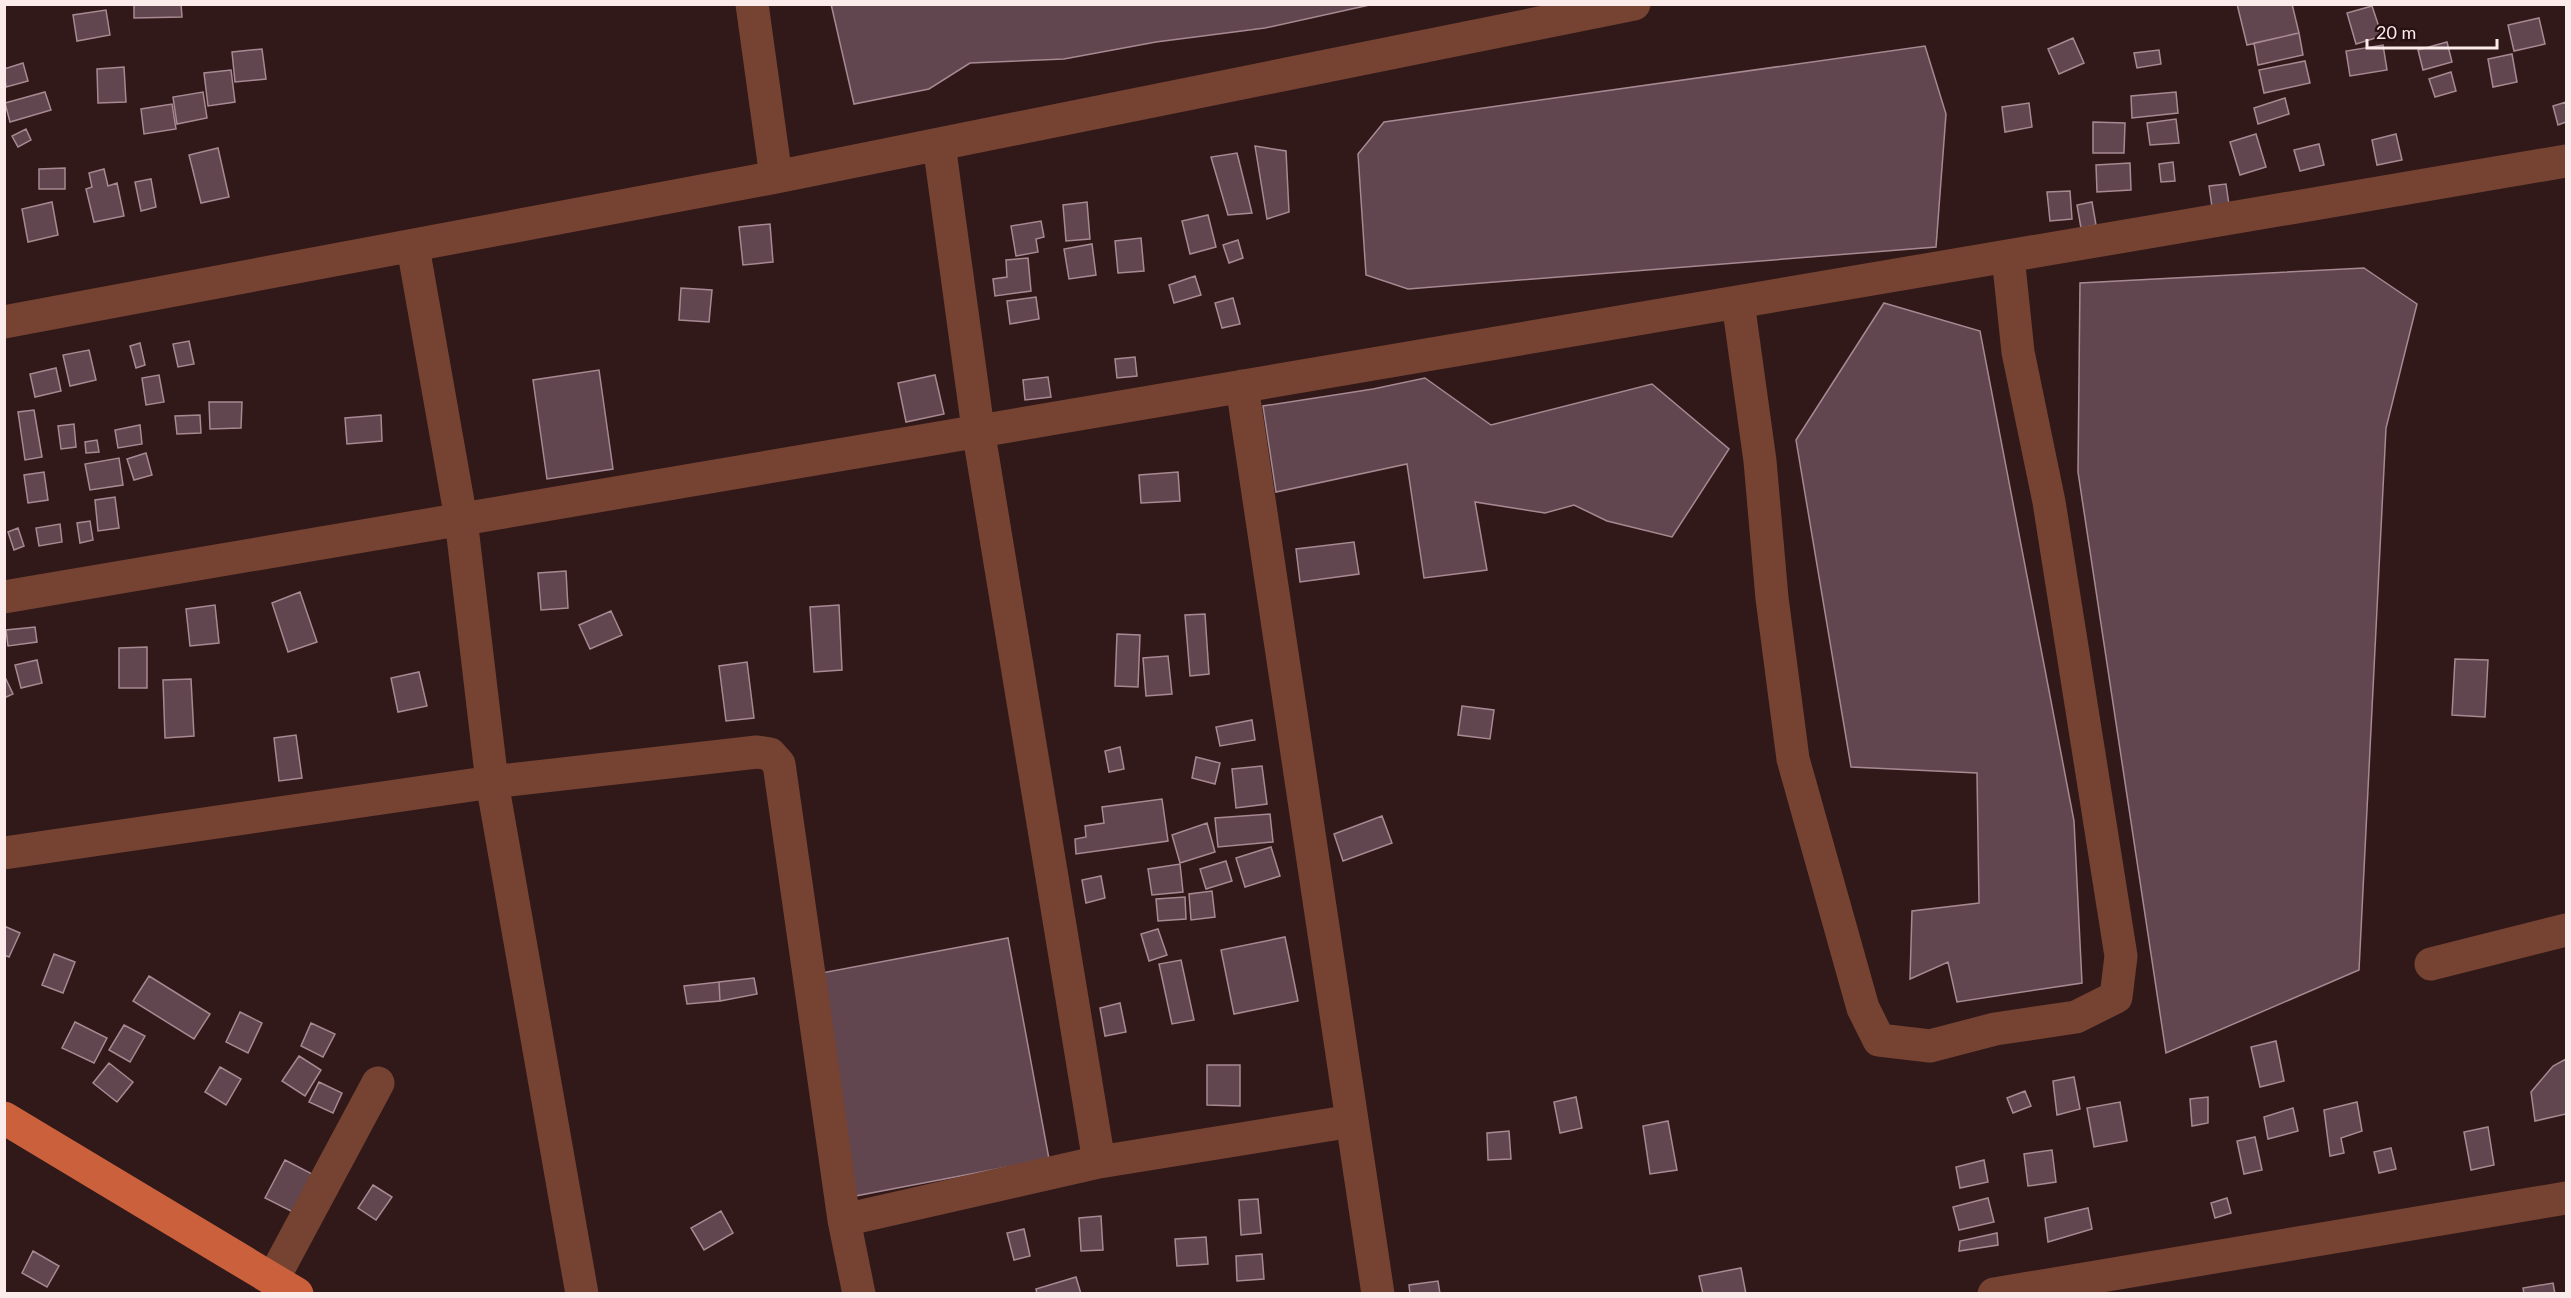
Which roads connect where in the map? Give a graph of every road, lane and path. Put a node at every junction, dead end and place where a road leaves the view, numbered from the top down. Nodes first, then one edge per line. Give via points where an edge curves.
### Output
1 (752, 4) edge
2 (1634, 4) edge
3 (939, 144) junction
4 (2566, 161) edge
5 (776, 177) junction
6 (413, 248) junction
7 (2007, 256) junction
8 (1738, 302) junction
9 (4, 322) edge
10 (1242, 386) junction
11 (978, 429) junction
12 (461, 519) junction
13 (4, 597) edge
14 (492, 782) junction
15 (4, 853) edge
16 (2566, 930) edge
17 (2431, 964) dead end
18 (378, 1083) dead end
19 (4, 1118) edge
20 (1352, 1121) junction
21 (1099, 1162) junction
22 (2566, 1198) edge
23 (844, 1220) junction
24 (285, 1286) edge
25 (582, 1293) edge
26 (859, 1293) edge
27 (1378, 1293) edge
28 (1994, 1293) edge

1 - 5 street
2 - 3 street
3 - 5 street
3 - 11 street
4 - 7 street
5 - 6 street
6 - 9 street
6 - 12 street
7 - 8 street
7 - 8 street via 2018,352 2049,502 2121,956 2116,997 2076,1017 1995,1029 1930,1046 1879,1040 1863,1008 1793,759
8 - 10 street
10 - 11 street
10 - 20 street
11 - 12 street
11 - 21 street
12 - 13 street
12 - 14 street
14 - 15 street
14 - 23 street via 757,752 770,754 779,764
14 - 25 street
16 - 17 street
18 - 24 street
19 - 24 main road
20 - 21 street
20 - 27 street
21 - 23 street
22 - 28 street
23 - 26 street

